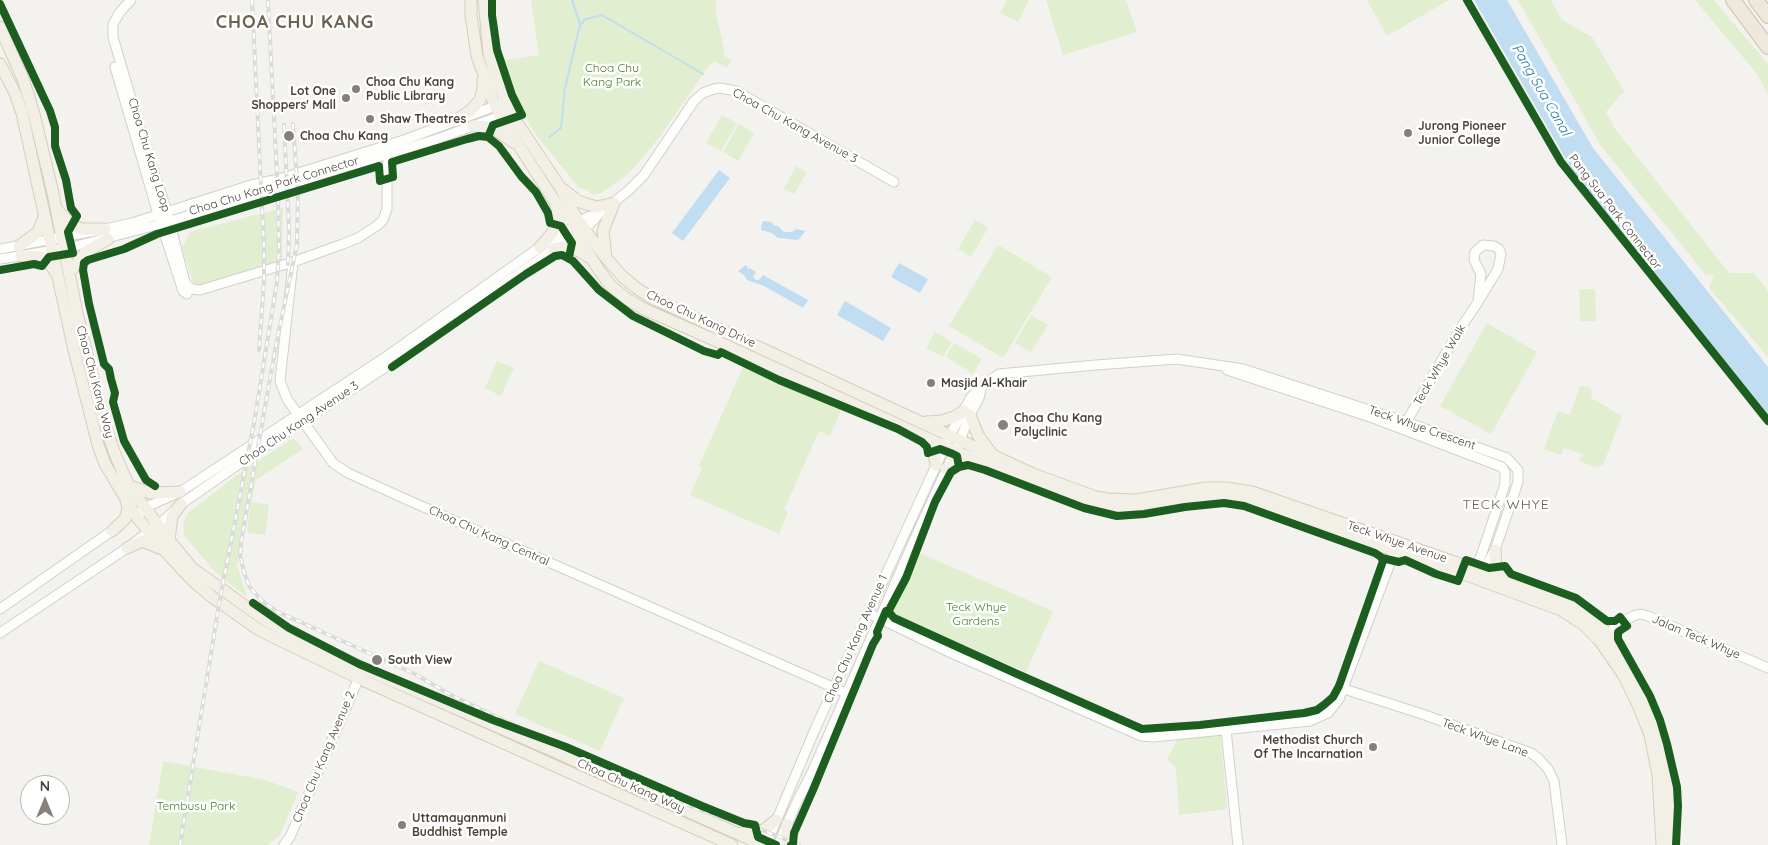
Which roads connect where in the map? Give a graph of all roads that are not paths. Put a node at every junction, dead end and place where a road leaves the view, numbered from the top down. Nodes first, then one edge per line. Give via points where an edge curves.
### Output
1 (123, 0) edge
2 (131, 0) edge
3 (471, 0) edge
4 (1733, 0) edge
5 (1756, 0) edge
6 (484, 3) edge
7 (471, 15) junction
8 (1768, 16) edge
9 (0, 27) edge
10 (112, 32) junction
11 (109, 43) junction
12 (1768, 47) edge
13 (0, 64) edge
14 (483, 73) junction
15 (503, 109) junction
16 (456, 121) junction
17 (473, 126) junction
18 (518, 146) junction
19 (392, 153) junction
20 (894, 182) dead end
21 (560, 187) junction
22 (555, 201) junction
23 (614, 203) junction
24 (57, 210) junction
25 (162, 213) junction
26 (45, 214) junction
27 (165, 223) junction
28 (577, 228) junction
29 (107, 234) junction
30 (57, 244) junction
31 (540, 247) junction
32 (0, 249) edge
33 (554, 249) junction
34 (20, 251) junction
35 (606, 258) junction
36 (0, 259) edge
37 (594, 262) junction
38 (293, 265) junction
39 (64, 275) junction
40 (187, 294) dead end
41 (1478, 302) junction
42 (967, 413) junction
43 (300, 417) junction
44 (921, 422) junction
45 (1405, 425) junction
46 (955, 437) junction
47 (930, 440) junction
48 (950, 449) junction
49 (991, 453) junction
50 (973, 457) junction
51 (941, 467) junction
52 (130, 486) junction
53 (125, 498) junction
54 (181, 498) junction
55 (146, 508) junction
56 (136, 516) junction
57 (158, 524) junction
58 (112, 531) junction
59 (148, 532) junction
60 (166, 545) junction
61 (1396, 547) junction
62 (127, 548) junction
63 (1495, 550) junction
64 (1476, 575) junction
65 (1504, 580) junction
66 (0, 609) edge
67 (868, 613) junction
68 (880, 618) junction
69 (0, 633) edge
70 (1604, 637) junction
71 (1768, 668) edge
72 (360, 673) junction
73 (834, 688) junction
74 (1344, 689) junction
75 (846, 693) junction
76 (1226, 730) junction
77 (781, 822) junction
78 (737, 833) junction
79 (284, 845) edge
80 (732, 845) edge
81 (764, 845) edge
82 (778, 845) edge
83 (787, 845) edge
84 (1238, 845) edge
85 (1562, 845) edge
86 (1662, 845) edge
87 (1671, 845) edge

1 - 11 street, Choa Chu Kang Loop via 108,21 106,34
2 - 10 street via 116,18
3 - 7 main road, Choa Chu Kang Drive
4 - 12 highway
5 - 8 highway
6 - 7 main road
6 - 15 main road, Choa Chu Kang Drive via 489,54
7 - 14 main road, Choa Chu Kang Drive
9 - 24 main road, Choa Chu Kang Way via 34,114
10 - 11 street
10 - 25 street, Choa Chu Kang Loop
11 - 25 street, Choa Chu Kang Loop
13 - 26 main road, Choa Chu Kang Way via 22,113
14 - 15 main road, Choa Chu Kang Drive
14 - 16 main road via 480,100
15 - 16 street
15 - 17 street
15 - 18 main road, Choa Chu Kang Drive
15 - 21 main road, Choa Chu Kang Drive
16 - 25 street
17 - 18 main road via 492,127
17 - 19 street
18 - 22 main road, Choa Chu Kang Drive
19 - 27 street
19 - 38 street, Choa Chu Kang Loop via 387,164 387,209 383,220 345,250
20 - 23 street, Choa Chu Kang Avenue 3 via 742,94 720,88 708,91 694,101 644,175
21 - 23 main road via 586,204 597,207
21 - 28 main road, Choa Chu Kang Drive
22 - 28 main road, Choa Chu Kang Drive
22 - 31 main road via 556,224
23 - 28 street, Choa Chu Kang Avenue 3 via 599,214 587,217
23 - 35 main road via 604,231
24 - 29 main road via 72,225
24 - 30 main road, Choa Chu Kang Way
25 - 27 street, Choa Chu Kang Loop
25 - 29 street
26 - 30 main road, Choa Chu Kang Way
26 - 34 main road via 38,232
27 - 29 street
27 - 38 street, Choa Chu Kang Loop via 185,282 195,291
27 - 40 street, Choa Chu Kang Loop via 183,291
28 - 31 street, Choa Chu Kang Avenue 3
28 - 33 street, Choa Chu Kang Avenue 3
28 - 35 main road, Choa Chu Kang Drive
28 - 37 main road, Choa Chu Kang Drive
29 - 30 street
29 - 39 main road
30 - 34 street
30 - 39 main road, Choa Chu Kang Way
31 - 43 street, Choa Chu Kang Avenue 3
32 - 34 street
33 - 37 main road via 571,248
33 - 43 street, Choa Chu Kang Avenue 3 via 390,364
34 - 36 street
34 - 39 main road via 46,261
35 - 44 main road, Choa Chu Kang Drive via 622,276 650,297
37 - 47 main road, Choa Chu Kang Drive via 610,285 644,309
38 - 43 street, Choa Chu Kang Central via 280,381 287,400
39 - 52 main road, Choa Chu Kang Way via 77,313 103,419
39 - 53 main road, Choa Chu Kang Way via 98,446
41 - 41 street, Teck Whye Walk via 1481,274 1474,260 1475,252 1483,245 1494,246 1501,254 1501,260
41 - 45 street, Teck Whye Walk
42 - 44 main road via 942,421
42 - 45 street, Teck Whye Crescent via 979,398 982,386 1007,373 1176,360 1208,363
42 - 46 street, Teck Whye Crescent
42 - 49 main road
43 - 54 street, Choa Chu Kang Avenue 3
43 - 73 street, Choa Chu Kang Central via 326,456 348,473
44 - 46 main road, Choa Chu Kang Drive
45 - 63 street, Teck Whye Crescent via 1507,458 1515,465 1518,482
45 - 64 street, Teck Whye Crescent via 1502,467 1505,472 1505,484
46 - 48 street, Choa Chu Kang Avenue 1
46 - 49 main road, Teck Whye Avenue
47 - 48 main road, Choa Chu Kang Drive
47 - 51 main road
48 - 50 main road, Teck Whye Avenue
48 - 51 street, Choa Chu Kang Avenue 1
49 - 61 main road, Teck Whye Avenue via 1049,480 1108,499 1136,500 1206,488 1243,490
50 - 51 main road
50 - 61 main road, Teck Whye Avenue via 1094,505 1119,509 1208,496 1241,498
51 - 67 street, Choa Chu Kang Avenue 1
51 - 68 street, Choa Chu Kang Avenue 1
52 - 54 main road
52 - 55 main road, Choa Chu Kang Way
53 - 56 main road, Choa Chu Kang Way
53 - 58 main road via 128,508 125,518
54 - 55 street, Choa Chu Kang Avenue 3
54 - 57 street, Choa Chu Kang Avenue 3
54 - 60 main road via 172,516
55 - 56 street, Choa Chu Kang Avenue 3
55 - 57 main road, Choa Chu Kang Way
56 - 58 street, Choa Chu Kang Avenue 3
56 - 59 main road, Choa Chu Kang Way
57 - 59 street, Choa Chu Kang Avenue 3
57 - 60 main road, Choa Chu Kang Way
58 - 66 street, Choa Chu Kang Avenue 3
59 - 60 main road, Choa Chu Kang Way
59 - 62 street, Choa Chu Kang Avenue 3
60 - 62 main road via 142,541
60 - 72 main road, Choa Chu Kang Way via 193,581 259,630
61 - 64 main road, Teck Whye Avenue
61 - 74 street
62 - 69 street, Choa Chu Kang Avenue 3
63 - 64 street, Teck Whye Crescent
63 - 65 main road via 1496,567
64 - 65 main road, Teck Whye Avenue
64 - 70 main road, Teck Whye Avenue via 1561,610
65 - 70 main road, Teck Whye Avenue via 1576,607
67 - 68 street
67 - 73 street, Choa Chu Kang Avenue 1
68 - 75 street, Choa Chu Kang Avenue 1
68 - 76 street via 966,660 1141,736
70 - 71 street, Jalan Teck Whye via 1640,614
70 - 86 main road, Teck Whye Avenue via 1650,735 1658,774
70 - 87 main road, Teck Whye Avenue via 1633,672 1657,722 1669,774
72 - 78 main road, Choa Chu Kang Way
72 - 79 street, Choa Chu Kang Avenue 2
72 - 80 main road, Choa Chu Kang Way
73 - 75 street, Choa Chu Kang Central
73 - 77 street, Choa Chu Kang Avenue 1
74 - 76 street via 1328,713 1310,721
74 - 85 street, Teck Whye Lane via 1422,714 1538,758 1554,781
75 - 77 street, Choa Chu Kang Avenue 1 via 813,770
76 - 84 street
77 - 78 main road via 755,833
77 - 81 street, Choa Chu Kang Avenue 1
77 - 82 street, Choa Chu Kang Avenue 1
77 - 83 main road
78 - 81 main road, Choa Chu Kang Way

